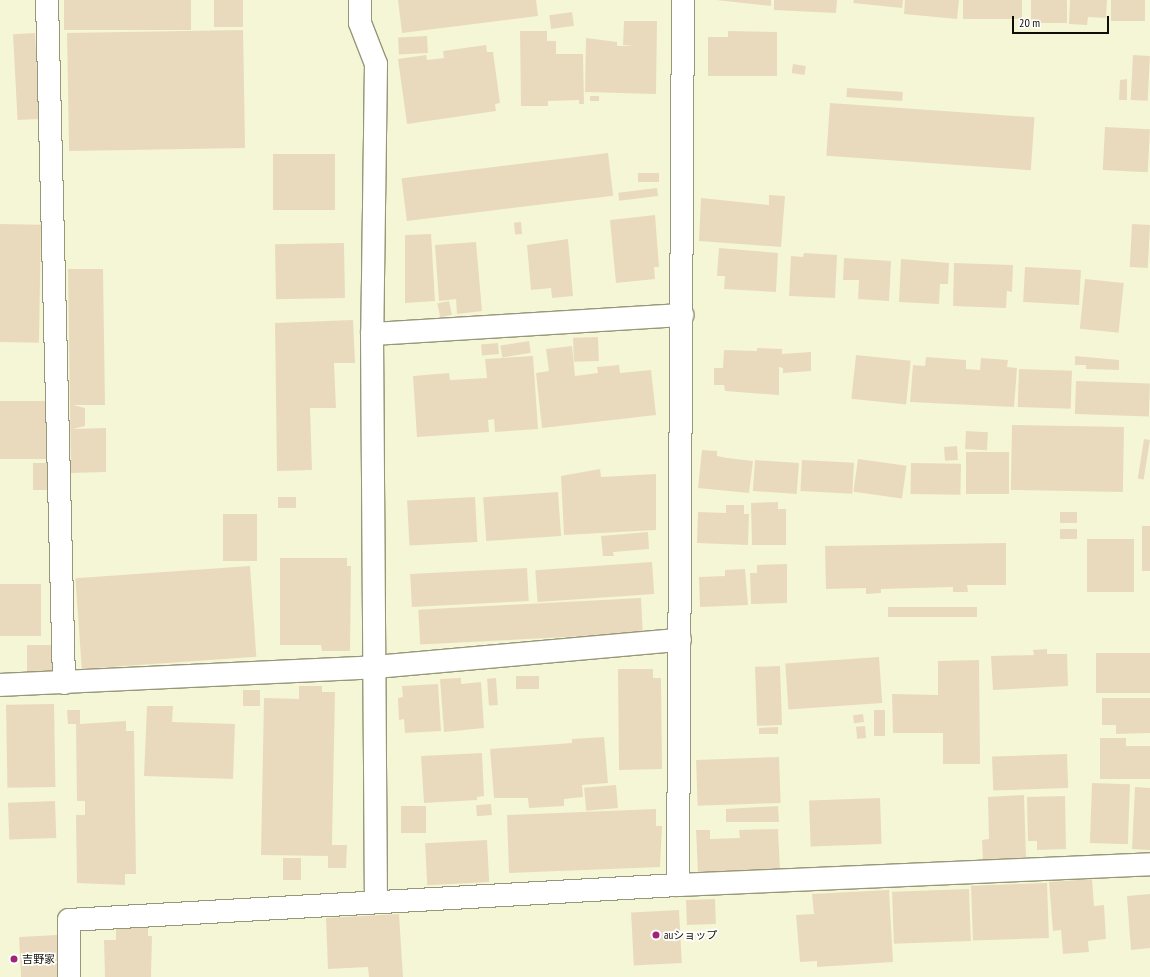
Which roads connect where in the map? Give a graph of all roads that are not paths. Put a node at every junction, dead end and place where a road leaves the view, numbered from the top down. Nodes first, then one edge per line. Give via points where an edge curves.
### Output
1 (46, 0) edge
2 (360, 0) edge
3 (683, 0) edge
4 (682, 315) junction
5 (372, 334) junction
6 (680, 640) junction
7 (374, 667) junction
8 (64, 683) junction
9 (0, 685) edge
10 (1150, 864) edge
11 (678, 885) junction
12 (376, 902) junction
13 (69, 977) edge

1 - 8 street
2 - 5 street via 360,23 376,64
3 - 4 street
4 - 5 street
4 - 6 street
5 - 7 street
6 - 7 street
6 - 11 street
7 - 8 street
7 - 12 street
8 - 9 street
10 - 11 street
11 - 12 street
12 - 13 street via 69,920

